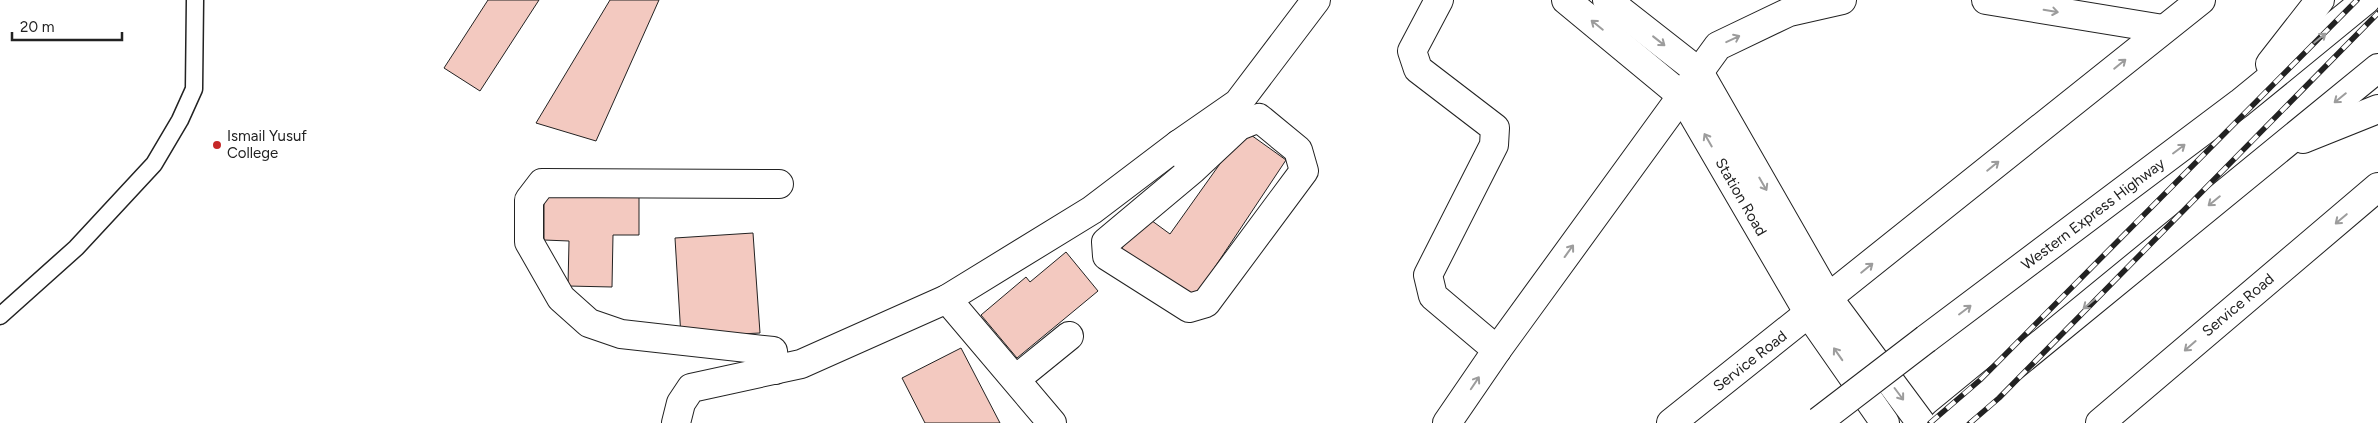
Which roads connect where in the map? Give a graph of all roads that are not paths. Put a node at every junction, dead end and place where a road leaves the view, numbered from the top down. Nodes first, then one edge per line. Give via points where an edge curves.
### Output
1 (195, 0) edge
2 (1316, 0) edge
3 (1439, 0) edge
4 (1566, 0) edge
5 (1607, 0) edge
6 (1842, 0) edge
7 (1986, 0) edge
8 (2201, 0) edge
9 (2320, 0) edge
10 (2366, 0) edge
11 (2163, 29) junction
12 (2378, 68) edge
13 (1699, 72) junction
14 (1682, 96) junction
15 (2240, 103) junction
16 (2378, 109) edge
17 (1178, 144) junction
18 (2278, 149) junction
19 (1192, 170) junction
20 (779, 184) dead end
21 (2378, 187) edge
22 (946, 299) junction
23 (1819, 306) junction
24 (0, 316) edge
25 (1069, 336) dead end
26 (1497, 350) junction
27 (775, 370) junction
28 (1016, 379) junction
29 (1818, 422) edge
30 (676, 423) edge
31 (1052, 423) edge
32 (1447, 423) edge
33 (1671, 423) edge
34 (1885, 423) edge
35 (1921, 423) edge
36 (1944, 423) edge
37 (2100, 423) edge

1 - 24 lane via 194,89 154,164 76,248
2 - 17 main road via 1238,103
3 - 26 main road via 1412,51 1418,69 1495,128 1494,145 1428,275 1433,296
14 -> 4 main road, Station Road
5 -> 13 main road, Station Road
13 -> 6 main road via 1718,46 1789,12
7 -> 11 main road
8 - 11 main road, Service Road
9 - 15 main road
15 -> 10 main road, Western Express Highway
23 -> 11 main road, Service Road
12 -> 18 main road
13 - 14 main road
13 -> 23 main road, Station Road
23 -> 14 main road, Station Road
26 -> 14 main road
29 -> 15 main road, Western Express Highway, bridge
16 - 18 main road
17 - 19 main road
17 - 22 main road via 1092,210
18 -> 36 main road
19 - 19 main road via 1239,126 1259,118 1298,150 1304,171 1206,303 1189,308 1107,256 1106,242
20 - 27 main road via 542,183 529,200 529,242 562,298 589,323 621,334 773,351
21 -> 37 main road, Service Road
22 - 27 main road via 801,364
22 - 28 main road
23 - 33 main road, Service Road
34 -> 23 main road, Station Road
23 -> 35 main road, Station Road
25 - 28 main road
32 -> 26 main road
27 - 30 main road via 691,388
28 - 31 main road

